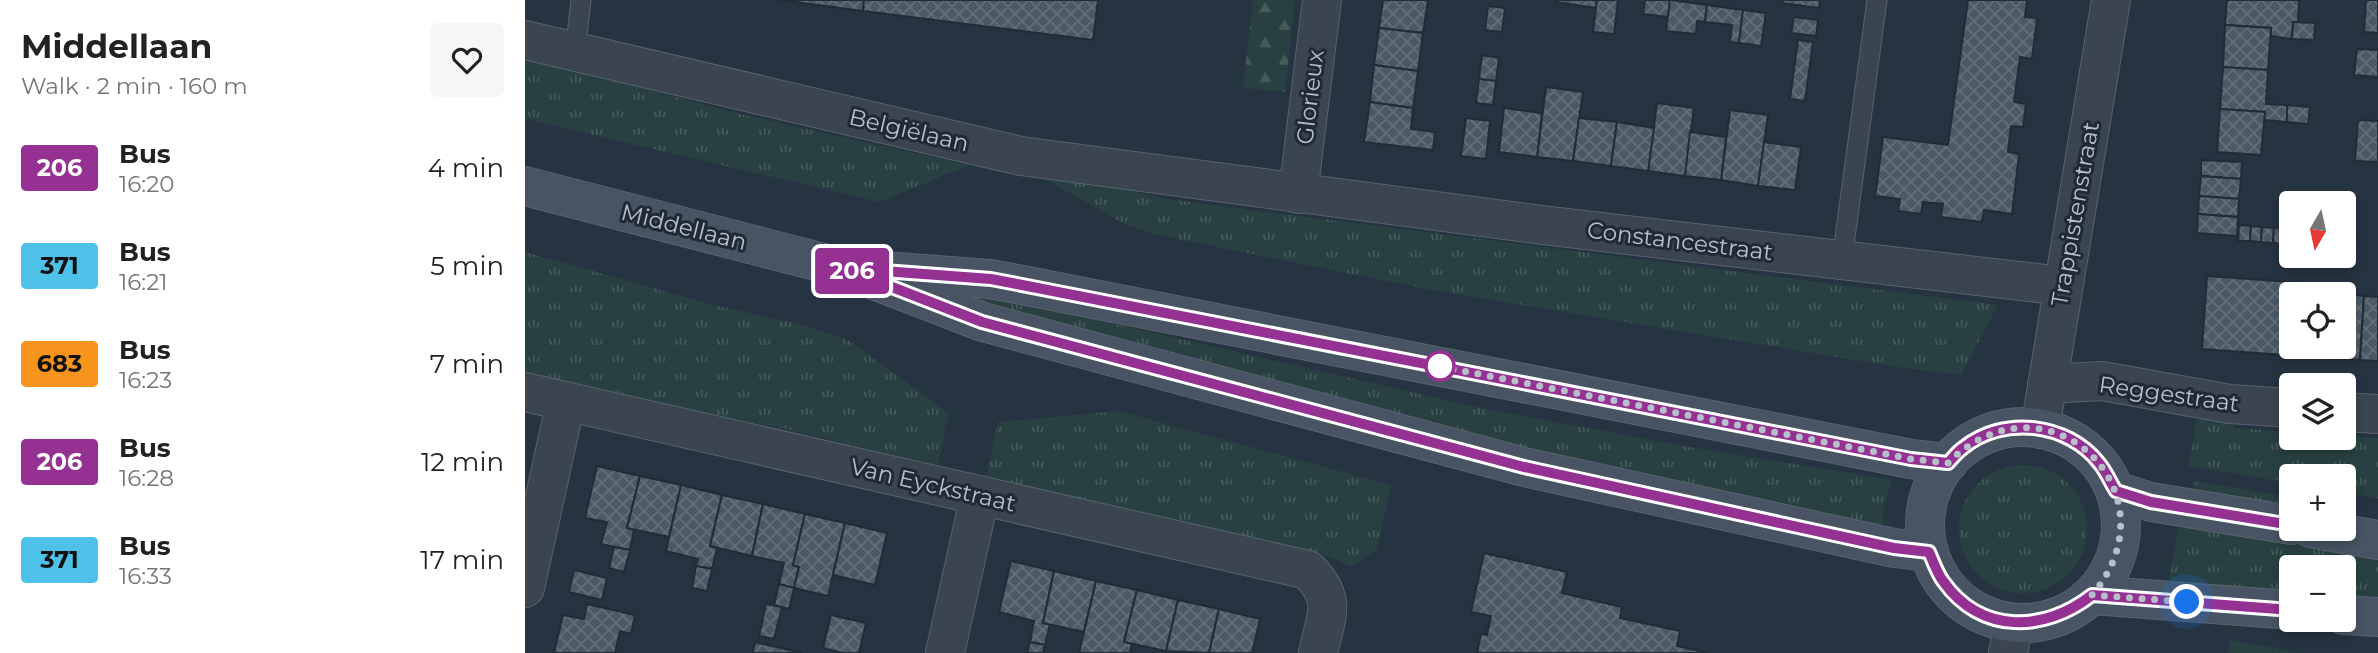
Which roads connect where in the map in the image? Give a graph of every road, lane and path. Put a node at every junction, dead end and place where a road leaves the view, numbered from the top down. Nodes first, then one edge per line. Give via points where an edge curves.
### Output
1 (581, 0) edge
2 (1322, 0) edge
3 (1877, 0) edge
4 (2111, 0) edge
5 (525, 40) edge
6 (575, 53) junction
7 (525, 186) edge
8 (1298, 194) junction
9 (1842, 260) junction
10 (843, 268) junction
11 (2062, 286) junction
12 (2047, 384) junction
13 (525, 392) edge
14 (566, 401) junction
15 (2279, 407) edge
16 (2356, 413) edge
17 (2378, 414) edge
18 (2040, 429) junction
19 (1948, 463) junction
20 (2116, 491) junction
21 (980, 495) junction
22 (2279, 523) edge
23 (2356, 536) edge
24 (2378, 540) edge
25 (1929, 552) junction
26 (525, 588) edge
27 (2092, 595) junction
28 (2279, 609) edge
29 (2356, 616) edge
30 (2378, 617) edge
31 (2011, 638) edge
32 (945, 653) edge
33 (1318, 653) edge

1 - 6 lane
2 - 8 street, Glorieux
3 - 9 lane
4 - 11 street, Trappistenstraat
5 - 6 street, Belgiëlaan
6 - 8 street, Belgiëlaan via 1021,156
7 - 10 main road, Middellaan
8 - 9 street, Constancestraat
9 - 11 street, Constancestraat
10 - 19 main road, Middellaan via 991,279
10 - 25 main road, Middellaan via 982,322 1524,467
11 - 12 street, Trappistenstraat
12 - 15 street, Reggestraat via 2102,382 2230,404
12 - 18 street, Trappistenstraat
13 - 14 street, Van Eyckstraat
14 - 21 street, Van Eyckstraat
14 - 26 street
16 - 17 street
18 - 19 main road via 2004,429 1979,438
18 - 20 main road via 2080,444 2099,463
19 - 25 main road via 1928,502 1925,529
20 - 22 main road via 2151,502
20 - 27 main road via 2122,523 2120,544 2114,563
21 - 32 street
21 - 33 street, Van Eyckstraat via 1308,570 1328,598
23 - 24 main road
25 - 31 main road via 1941,580 1954,594 1991,618
27 - 28 main road
27 - 31 main road via 2075,608
29 - 30 main road

